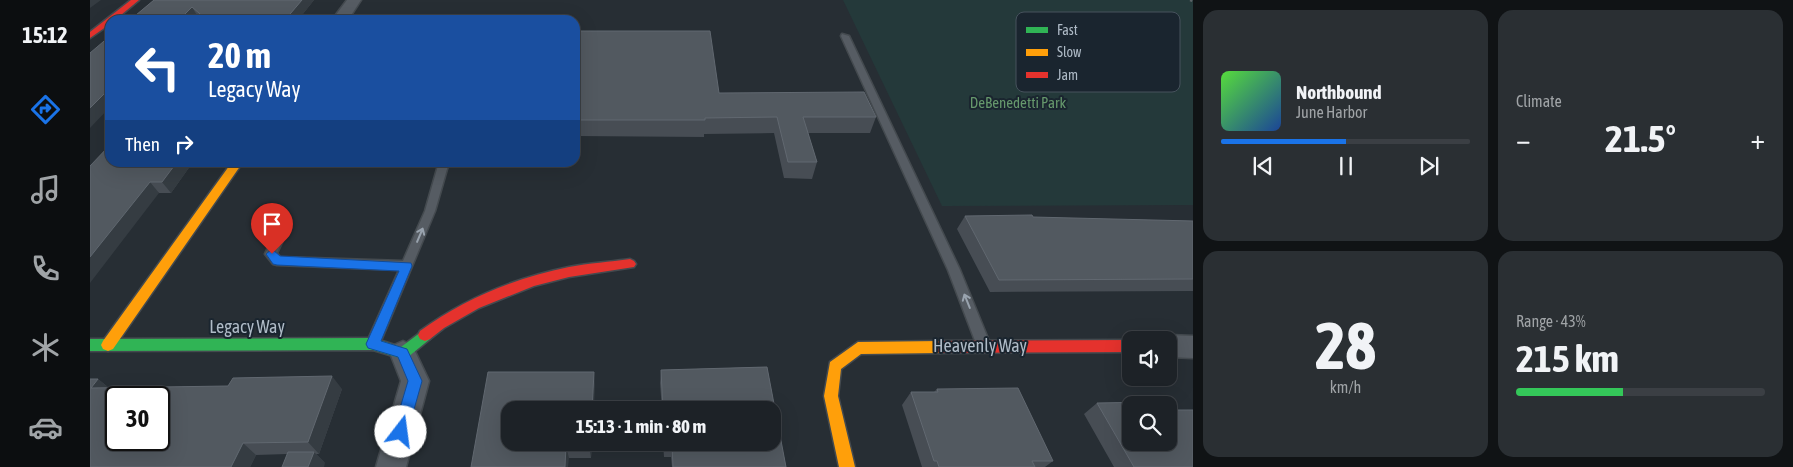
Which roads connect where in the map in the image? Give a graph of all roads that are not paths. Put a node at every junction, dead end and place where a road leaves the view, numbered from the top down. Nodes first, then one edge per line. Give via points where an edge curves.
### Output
1 (135, 0) edge
2 (354, 0) edge
3 (116, 15) edge
4 (344, 15) edge
5 (105, 24) edge
6 (90, 36) edge
7 (845, 36) dead end
8 (234, 167) edge
9 (443, 167) edge
10 (277, 240) dead end
11 (630, 264) dead end
12 (406, 266) junction
13 (373, 344) junction
14 (90, 345) edge
15 (108, 345) junction
16 (984, 346) junction
17 (1122, 346) edge
18 (1177, 346) edge
19 (1193, 347) edge
20 (402, 353) junction
21 (391, 467) edge
22 (847, 467) edge

1 - 3 street
2 - 4 street
5 - 6 street
16 -> 7 lane via 954,270
8 - 15 street
12 -> 9 lane via 430,211
10 - 12 lane via 272,254 277,261
11 - 20 street via 568,272 493,295 436,326
12 - 13 lane
13 - 15 street, Legacy Way
13 - 20 street, Legacy Way
14 - 15 street, Legacy Way
16 - 17 street, Heavenly Way
16 - 22 street, Heavenly Way via 858,348 835,366 831,396
18 - 19 street
20 - 21 street via 415,381

